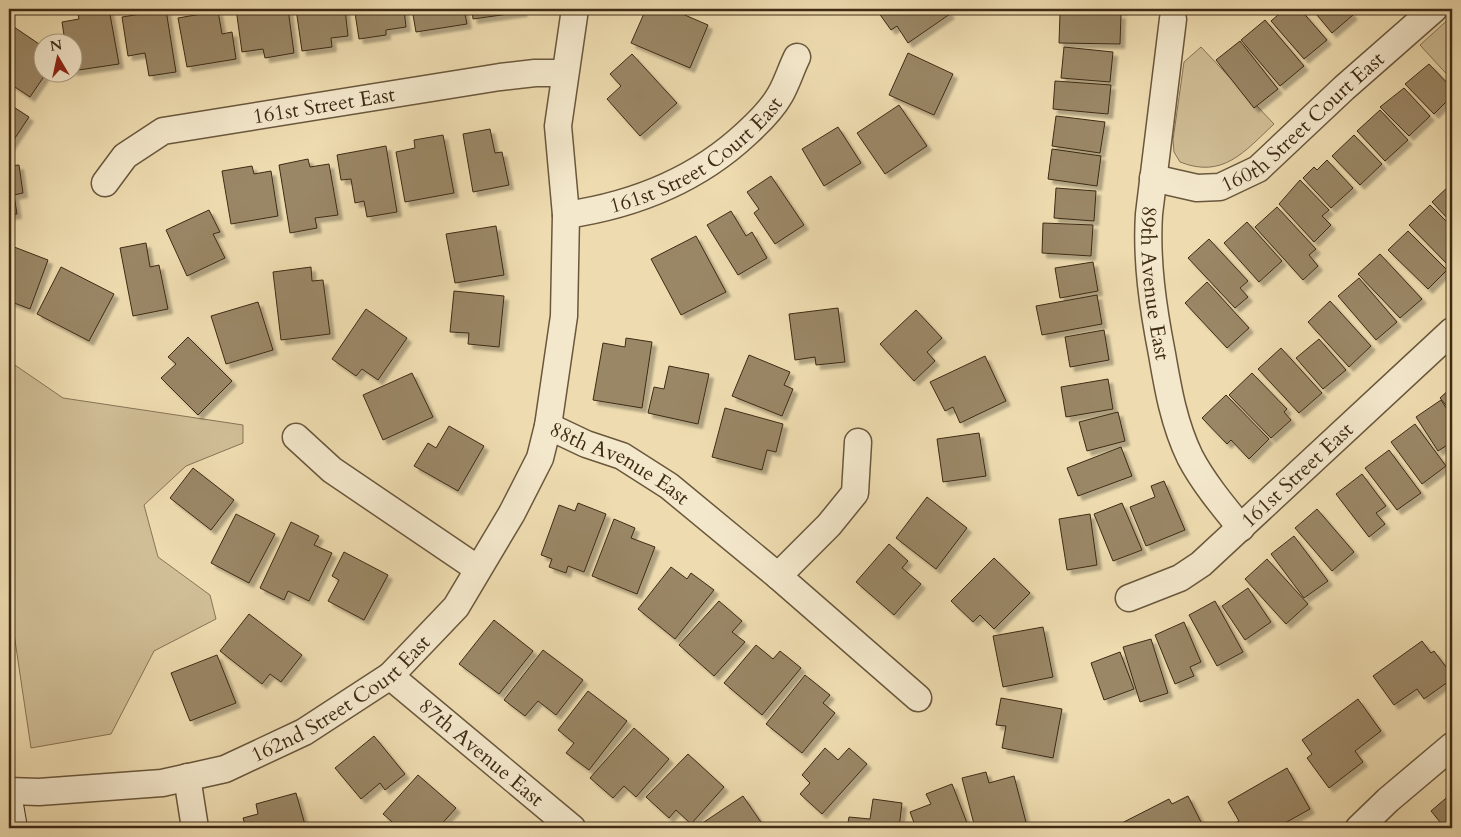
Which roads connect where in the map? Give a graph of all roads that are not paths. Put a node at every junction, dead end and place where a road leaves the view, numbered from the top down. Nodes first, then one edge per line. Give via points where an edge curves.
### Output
1 (575, 9) edge
2 (1434, 9) edge
3 (1173, 20) dead end
4 (797, 57) dead end
5 (564, 73) junction
6 (1153, 178) junction
7 (105, 183) dead end
8 (566, 216) junction
9 (1452, 331) edge
10 (548, 426) junction
11 (296, 437) dead end
12 (858, 442) dead end
13 (1241, 528) junction
14 (478, 569) junction
15 (778, 576) junction
16 (1129, 598) dead end
17 (390, 676) junction
18 (918, 698) dead end
19 (1452, 746) edge
20 (187, 777) junction
21 (9, 791) edge
22 (9, 805) edge
23 (13, 828) edge
24 (196, 828) edge
25 (572, 828) edge
26 (1359, 828) edge

1 - 5 street, 88th Avenue East
2 - 6 street, 160th Street Court East via 1258,169 1220,187 1197,188
3 - 6 street, 89th Avenue East
4 - 8 street, 161st Street Court East via 779,96 757,124 730,149 677,184 606,209
5 - 7 street, 161st Street East via 500,77 163,131 125,156
5 - 8 street, 88th Avenue East via 558,126
6 - 13 street, 89th Avenue East via 1148,269 1170,397 1179,431 1191,458
8 - 10 street, 88th Avenue East via 564,316
9 - 13 street, 161st Street East
10 - 14 street, 162nd Street Court East via 540,458
10 - 15 street, 88th Avenue East via 622,456 644,469
11 - 14 street via 332,470
12 - 15 street via 855,493 829,525
13 - 16 street, 161st Street East via 1194,569
14 - 17 street, 162nd Street Court East via 456,607
15 - 18 street, 88th Avenue East
17 - 20 street, 162nd Street Court East via 304,732 225,769
17 - 25 street, 87th Avenue East
19 - 26 street
20 - 21 street, 162nd Street Court East via 162,783 39,792
20 - 24 street
22 - 23 street

